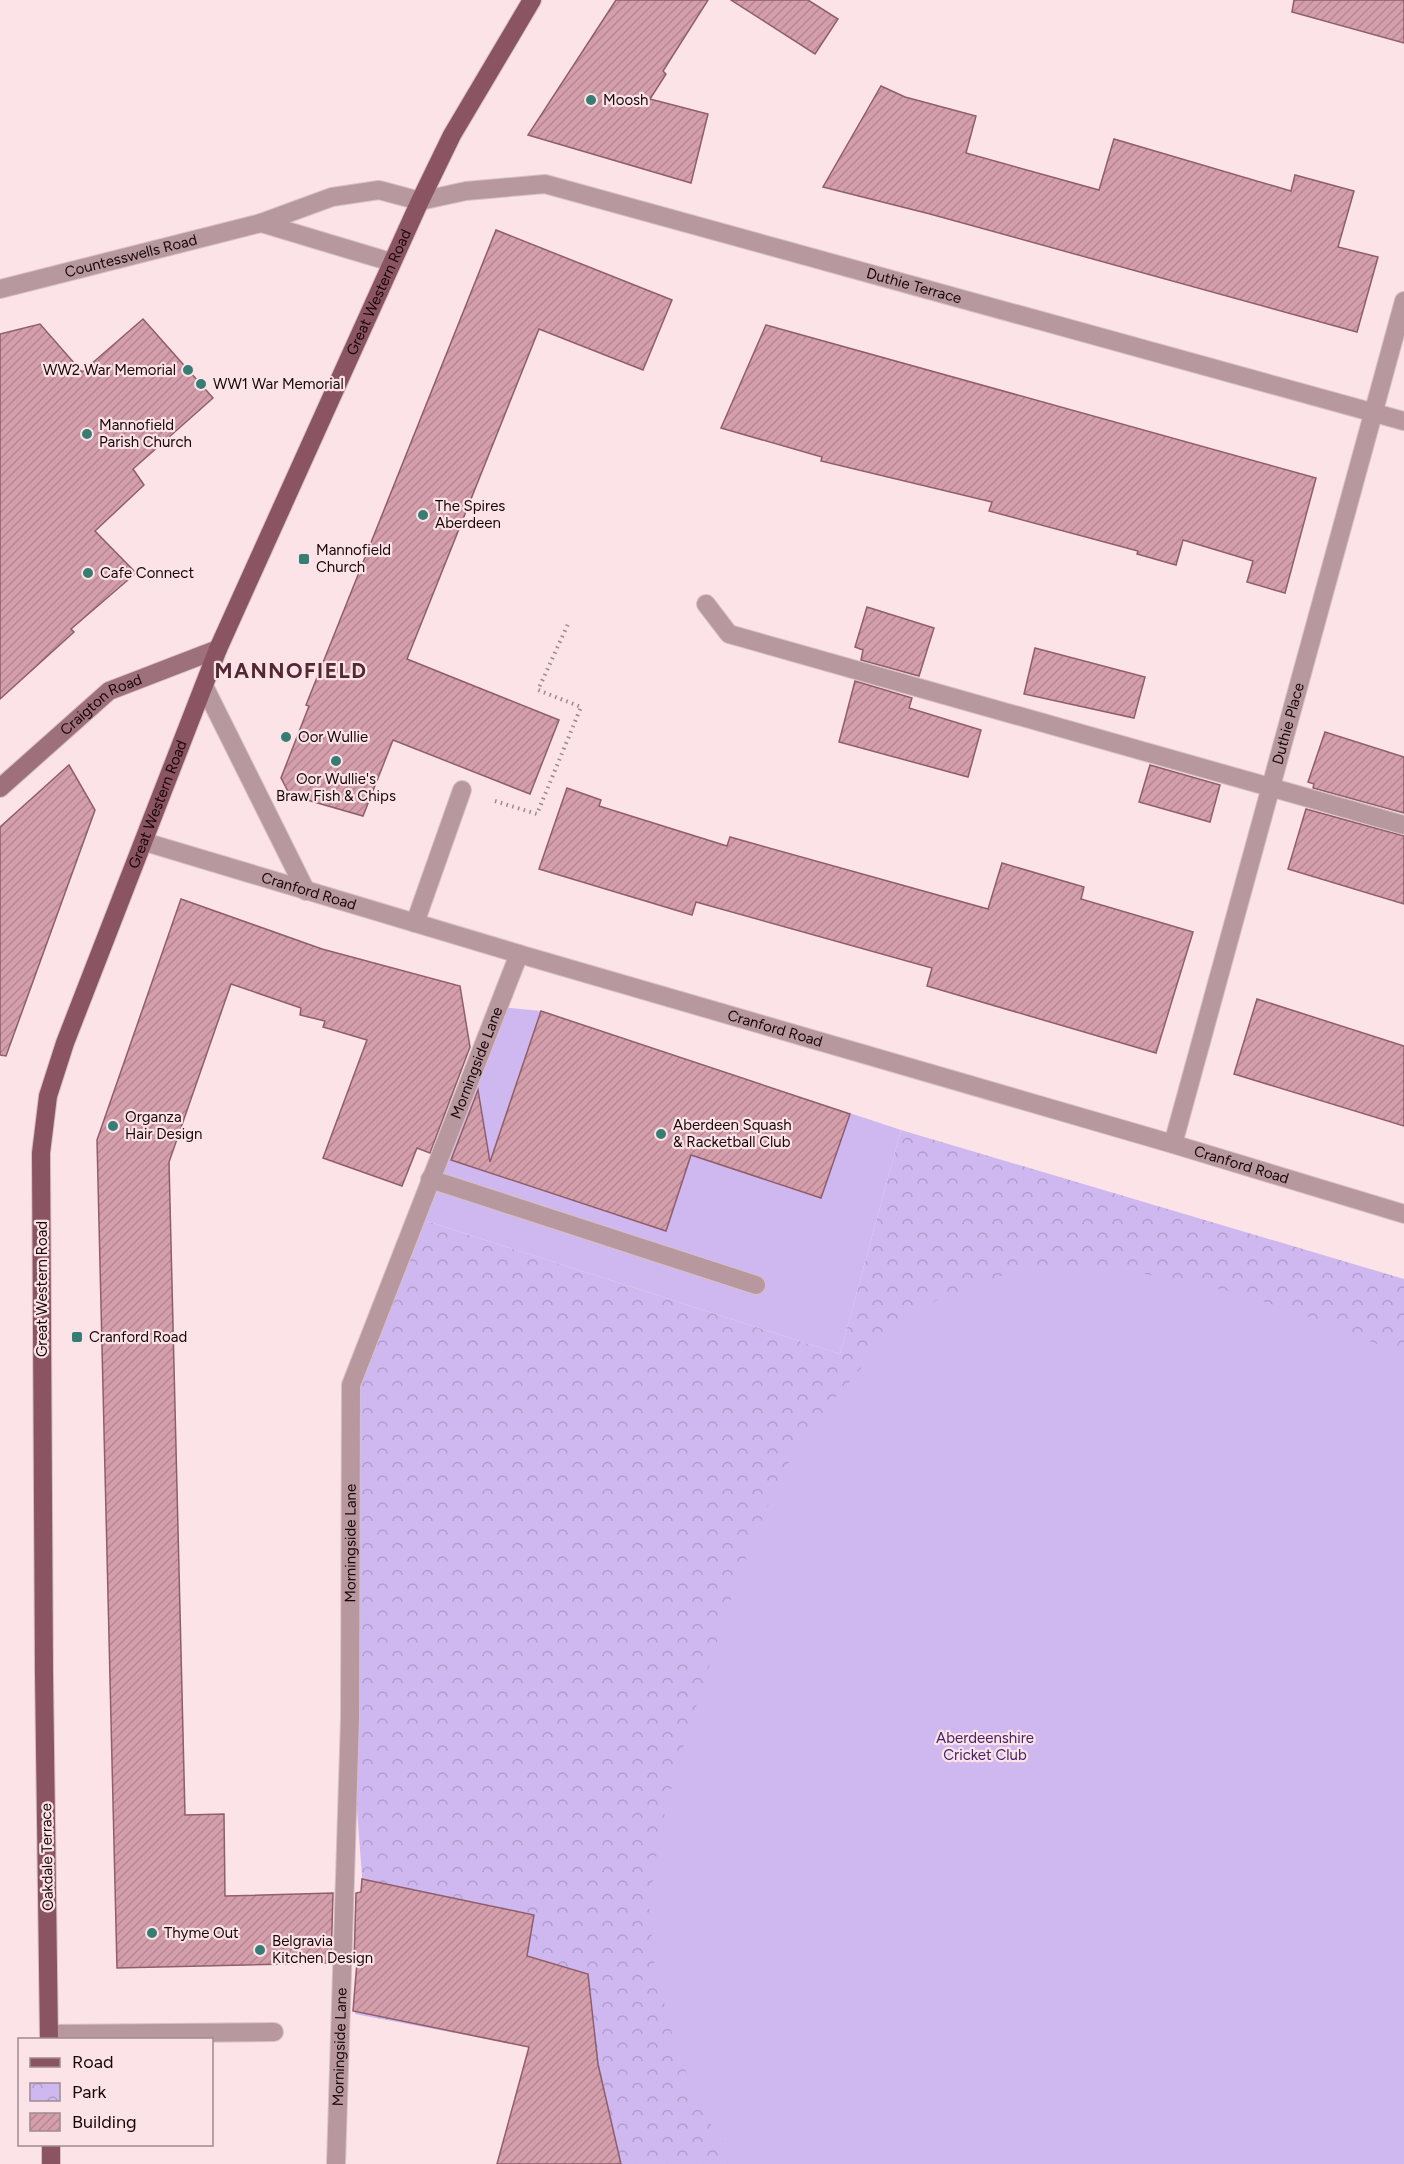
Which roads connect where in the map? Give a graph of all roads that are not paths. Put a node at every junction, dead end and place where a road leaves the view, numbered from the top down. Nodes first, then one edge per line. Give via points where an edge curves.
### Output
1 (532, 0) edge
2 (420, 201) junction
3 (261, 223) junction
4 (391, 262) junction
5 (0, 289) edge
6 (1404, 301) edge
7 (1372, 412) junction
8 (1404, 421) edge
9 (706, 604) dead end
10 (218, 649) junction
11 (204, 686) junction
12 (1272, 785) junction
13 (0, 788) edge
14 (462, 790) road end
15 (1404, 825) edge
16 (145, 842) junction
17 (306, 891) junction
18 (415, 923) junction
19 (519, 954) junction
20 (1173, 1144) junction
21 (430, 1179) junction
22 (1404, 1215) edge
23 (756, 1285) dead end
24 (44, 1674) joint
25 (274, 2032) dead end
26 (49, 2037) edge
27 (51, 2146) edge
28 (51, 2164) edge
29 (336, 2164) edge

1 - 2 main road, Great Western Road via 452,135
2 - 3 street, Countesswells Road via 379,190 332,197
2 - 4 main road, Great Western Road
2 - 7 street, Duthie Terrace via 466,191 545,184
3 - 4 street
3 - 5 street, Countesswells Road
4 - 10 main road, Great Western Road
6 - 7 street, Duthie Place
7 - 8 street, Duthie Terrace
7 - 12 street, Duthie Place
9 - 12 street via 729,634
10 - 11 main road, Great Western Road
10 - 13 street, Craigton Road via 109,691
11 - 16 main road, Great Western Road
11 - 17 street
12 - 15 street
12 - 20 street, Duthie Place
14 - 18 street
16 - 17 street, Cranford Road
16 - 24 main road, Great Western Road via 65,1043 48,1096 41,1154
17 - 18 street, Cranford Road
18 - 19 street, Cranford Road
19 - 20 street, Cranford Road
19 - 21 street, Morningside Lane
20 - 22 street, Cranford Road
21 - 23 street
21 - 29 street, Morningside Lane via 351,1385 350,1718
24 - 26 main road, Oakdale Terrace
25 - 26 street
27 - 28 main road

